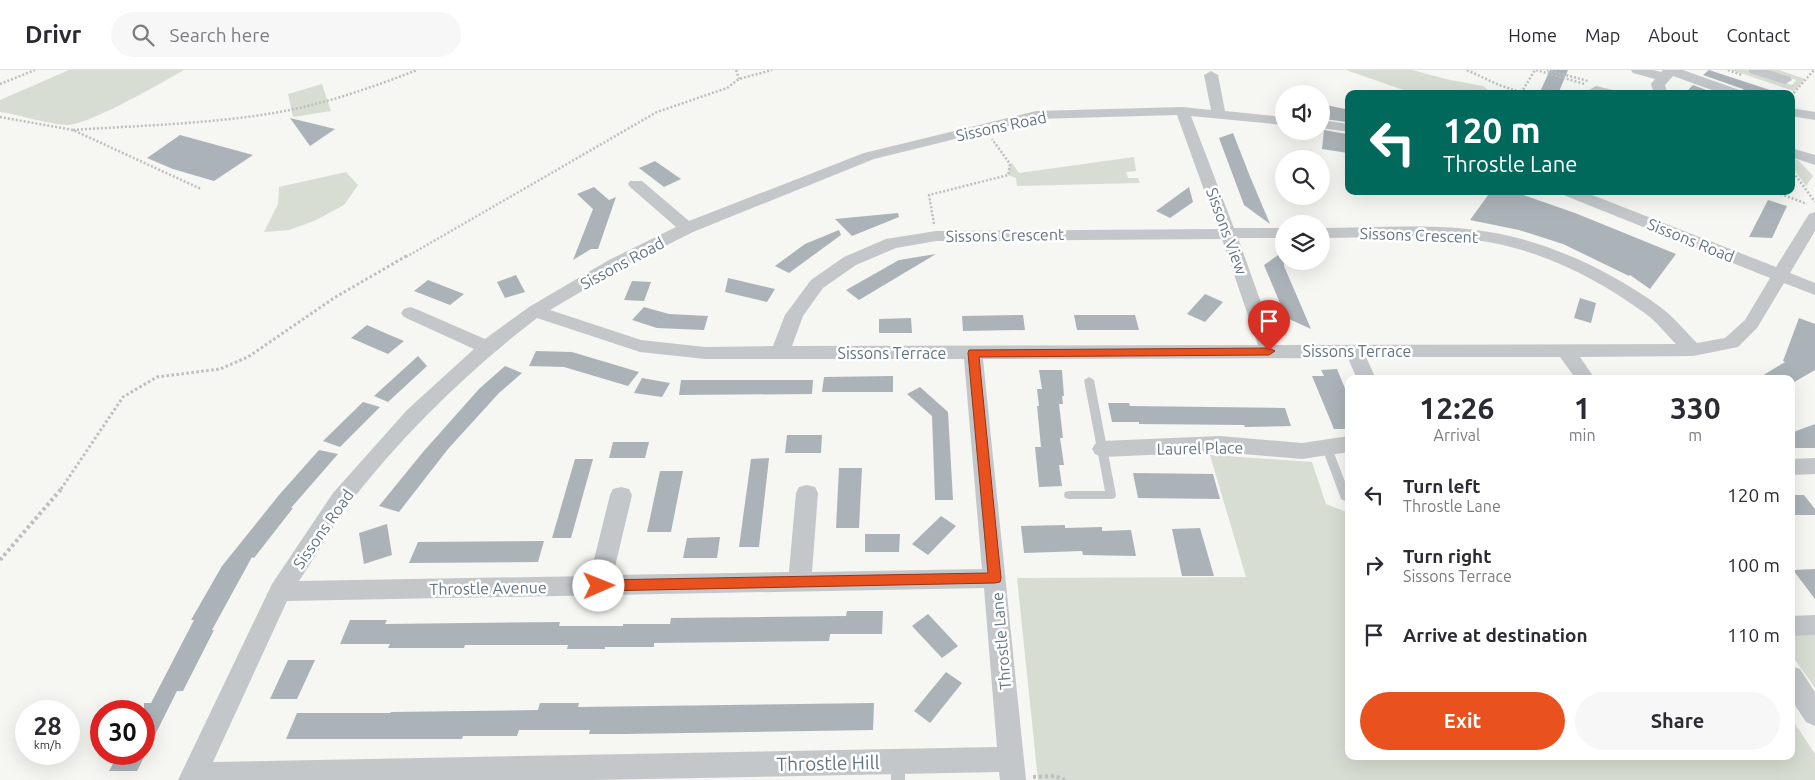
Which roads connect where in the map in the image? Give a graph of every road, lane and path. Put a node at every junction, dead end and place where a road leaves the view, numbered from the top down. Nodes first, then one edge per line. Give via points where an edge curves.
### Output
1 (35, 70) edge
2 (417, 70) edge
3 (736, 70) edge
4 (772, 70) edge
5 (1467, 70) edge
6 (1535, 70) edge
7 (1638, 70) edge
8 (1755, 70) edge
9 (1814, 70) edge
10 (1668, 73) edge
11 (1211, 76) dead end
12 (740, 78) junction
13 (1785, 80) dead end
14 (0, 84) edge
15 (1513, 90) edge
16 (1523, 90) edge
17 (1596, 90) edge
18 (1660, 90) edge
19 (1724, 90) edge
20 (1795, 91) edge
21 (1182, 111) junction
22 (1795, 113) edge
23 (1219, 115) junction
24 (1812, 116) dead end
25 (0, 118) edge
26 (1275, 120) edge
27 (1330, 125) edge
28 (1345, 127) edge
29 (984, 128) junction
30 (73, 130) junction
31 (1795, 153) edge
32 (1815, 160) edge
33 (1795, 174) edge
34 (636, 184) dead end
35 (201, 189) dead end
36 (1577, 195) edge
37 (1784, 195) edge
38 (1815, 202) edge
39 (1815, 207) edge
40 (1815, 217) edge
41 (687, 228) junction
42 (1228, 233) junction
43 (1275, 233) edge
44 (1330, 233) edge
45 (936, 236) junction
46 (1781, 276) junction
47 (1815, 289) edge
48 (535, 311) junction
49 (410, 313) dead end
50 (487, 347) junction
51 (1693, 350) junction
52 (1269, 351) junction
53 (1354, 351) junction
54 (1566, 351) junction
55 (780, 353) junction
56 (973, 353) junction
57 (1365, 375) edge
58 (1583, 375) edge
59 (1089, 380) dead end
60 (1345, 445) edge
61 (1102, 448) junction
62 (1327, 448) junction
63 (1815, 466) edge
64 (1795, 467) edge
65 (807, 493) dead end
66 (621, 495) dead end
67 (1069, 495) dead end
68 (1345, 496) edge
69 (0, 560) edge
70 (995, 578) junction
71 (800, 582) junction
72 (599, 586) junction
73 (280, 591) junction
74 (1815, 625) edge
75 (1795, 626) edge
76 (1795, 683) edge
77 (1815, 714) edge
78 (1012, 769) edge
79 (898, 771) edge
80 (1055, 776) dead end
81 (193, 777) edge
82 (1065, 780) edge

1 - 14 path
2 - 30 path via 364,91 290,110 236,118
3 - 12 path
4 - 12 path
5 - 15 path
6 - 16 path
6 - 17 path
7 - 10 street
8 - 13 street
9 - 20 path
10 - 18 street via 1658,84
10 - 19 street
11 - 23 street
12 - 69 path via 727,88 657,112 605,140 334,298 248,357 220,368 157,377 123,397 57,495
21 - 23 street, Sissons Road
21 - 29 street, Sissons Road via 1036,115
21 - 42 street, Sissons View
22 - 24 street
23 - 26 street, Sissons Road
25 - 30 path
27 - 28 street
29 - 41 street, Sissons Road via 869,156
29 - 45 path via 1010,164 1008,176 929,195
30 - 35 path
31 - 32 street
33 - 38 path
34 - 41 street
36 - 46 street, Sissons Road
37 - 39 path
40 - 46 street, Sissons Terrace
41 - 48 street, Sissons Road via 615,264
42 - 43 street, Sissons Crescent
42 - 45 street, Sissons Crescent
42 - 52 street, Sissons View
44 - 51 street, Sissons Crescent via 1437,233 1489,237 1548,253 1606,279 1654,311
45 - 55 street, Sissons Crescent via 892,243 850,261 817,284 794,315
46 - 47 street, Sissons Road
46 - 51 street, Sissons Terrace via 1751,324 1731,343
48 - 50 street, Sissons Road
48 - 55 street, Sissons Terrace via 640,346 705,353
49 - 50 street
50 - 73 street, Sissons Road via 414,415 341,500
51 - 54 street, Sissons Terrace
52 - 53 street, Sissons Terrace
52 - 56 street, Sissons Terrace
53 - 54 street, Sissons Terrace
53 - 57 street
54 - 58 street
55 - 56 street, Sissons Terrace
56 - 70 street, Throstle Lane
59 - 61 lane
60 - 62 street, Laurel Place
61 - 62 street, Laurel Place via 1220,444 1302,451
61 - 67 lane via 1110,495
62 - 68 lane
63 - 64 street
65 - 71 street
66 - 72 street
70 - 71 street, Throstle Avenue
70 - 78 street, Throstle Lane
71 - 72 street, Throstle Avenue
72 - 73 street, Throstle Avenue
73 - 81 street, Sissons Road
74 - 75 street
76 - 77 street
78 - 79 street, Throstle Hill
79 - 81 street, Throstle Hill
80 - 82 path

